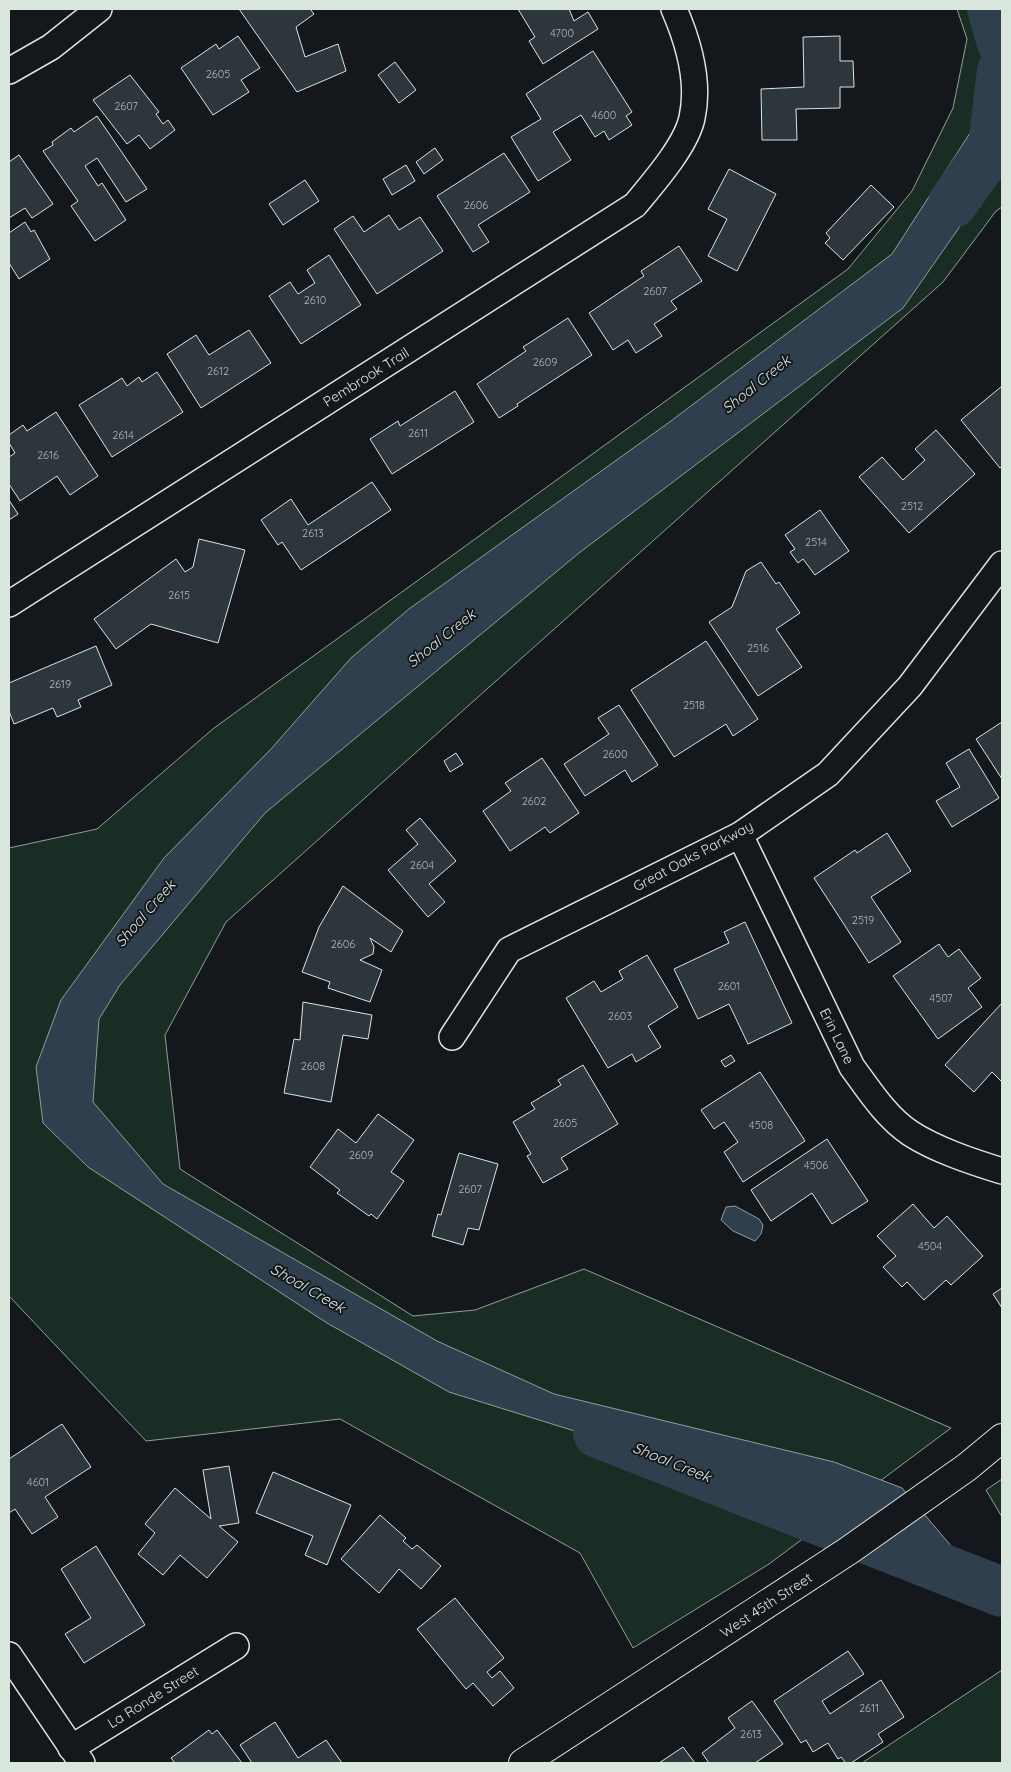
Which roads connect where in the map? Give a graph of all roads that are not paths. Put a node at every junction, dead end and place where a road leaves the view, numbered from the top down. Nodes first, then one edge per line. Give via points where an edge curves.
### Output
1 (99, 9) edge
2 (674, 9) edge
3 (9, 71) edge
4 (1002, 564) edge
5 (9, 604) edge
6 (740, 835) junction
7 (452, 1038) dead end
8 (1002, 1171) edge
9 (1002, 1438) edge
10 (236, 1646) dead end
11 (9, 1655) edge
12 (77, 1756) edge
13 (523, 1763) edge

1 - 3 street via 51,47
2 - 5 street, Pembrook Trail via 687,40 693,80 692,118 672,159 635,205
4 - 6 street, Great Oaks Parkway via 910,686 828,774
6 - 7 street, Great Oaks Parkway via 509,950
6 - 8 street, Erin Lane via 852,1067 877,1102 910,1133 969,1161
9 - 13 main road, West 45th Street via 967,1467 848,1551
10 - 12 street, La Ronde Street
11 - 12 street

